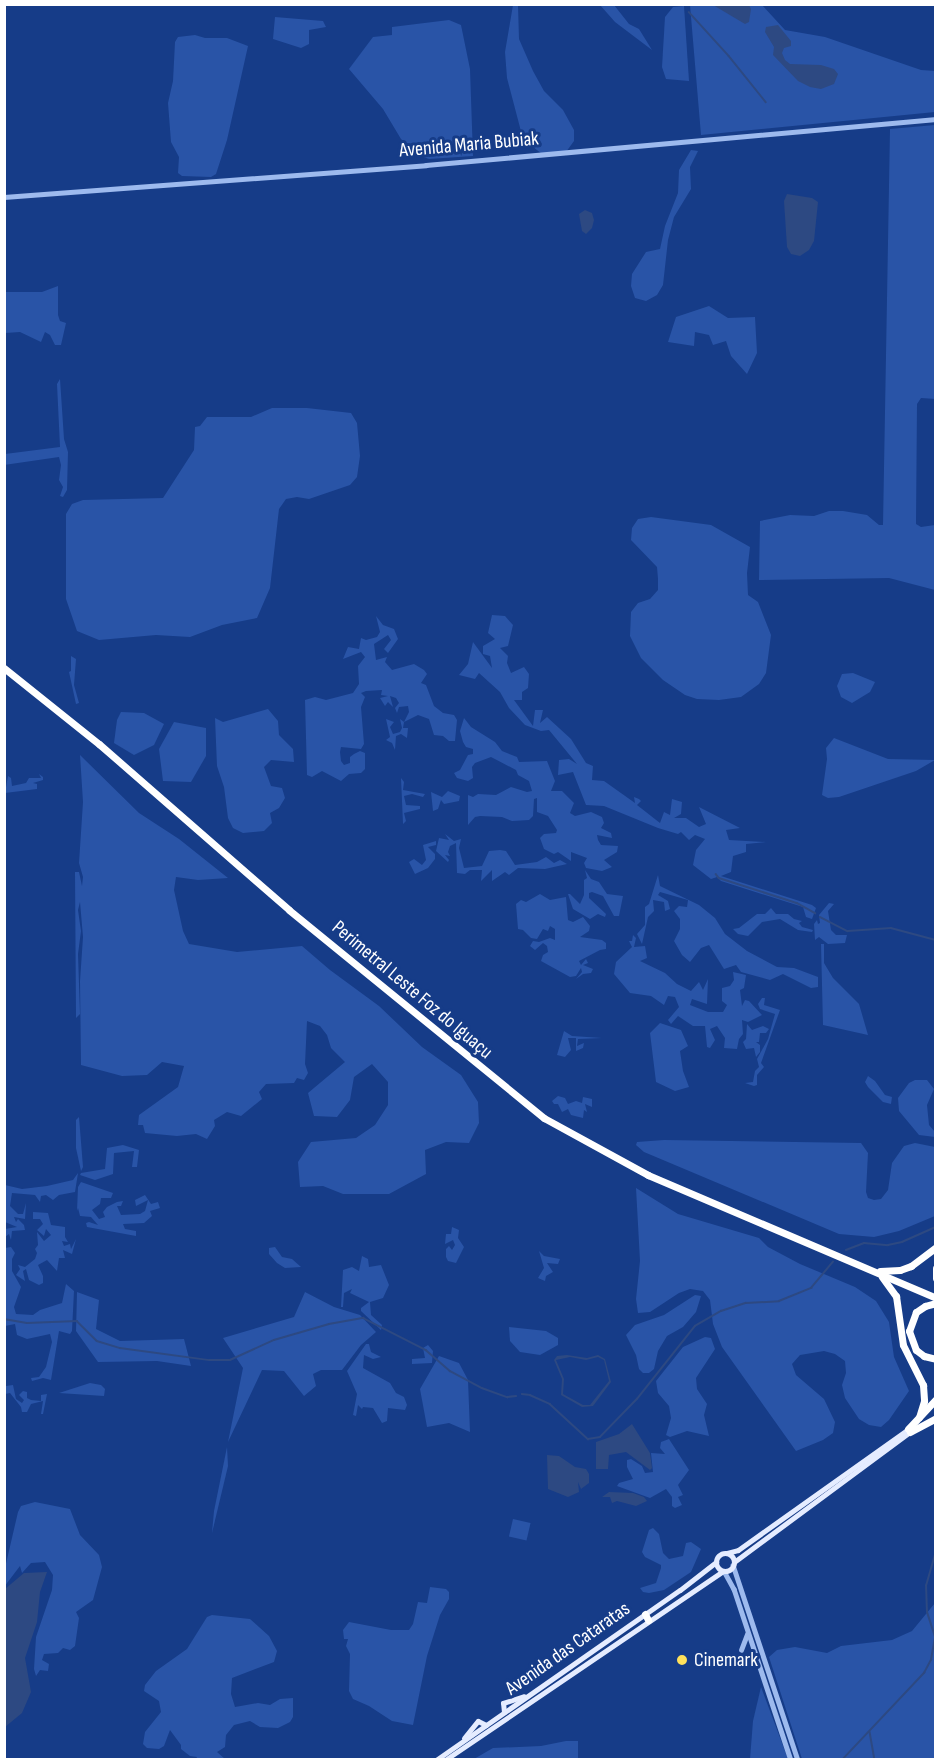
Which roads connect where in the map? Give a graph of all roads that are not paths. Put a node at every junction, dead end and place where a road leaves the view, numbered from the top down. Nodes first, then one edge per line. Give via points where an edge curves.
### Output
1 (936, 119) edge
2 (4, 197) edge
3 (4, 668) edge
4 (936, 1247) edge
5 (936, 1268) edge
6 (879, 1272) junction
7 (936, 1278) edge
8 (936, 1293) edge
9 (936, 1298) edge
10 (936, 1303) edge
11 (936, 1359) edge
12 (936, 1399) edge
13 (936, 1406) edge
14 (920, 1417) junction
15 (936, 1418) edge
16 (909, 1430) junction
17 (727, 1553) junction
18 (716, 1562) junction
19 (734, 1564) junction
20 (724, 1571) junction
21 (646, 1617) junction
22 (747, 1628) junction
23 (753, 1648) junction
24 (741, 1650) dead end
25 (767, 1667) junction
26 (504, 1712) junction
27 (512, 1714) junction
28 (486, 1725) junction
29 (485, 1732) junction
30 (436, 1760) edge
31 (445, 1760) edge
32 (791, 1760) edge
33 (798, 1760) edge

1 - 2 street, Avenida Maria Bubiak via 426,165
3 - 6 highway, Perimetral Leste Foz do Iguaçu via 99,744 298,918 544,1118 648,1175
4 - 6 highway via 905,1269
5 - 7 highway
6 - 8 highway, Perimetral Leste Foz do Iguaçu
6 - 9 highway, Perimetral Leste Foz do Iguaçu
6 - 14 highway via 896,1296 903,1345 922,1380
10 - 11 highway via 916,1312 909,1331 916,1350
12 - 14 highway
13 - 16 highway
14 - 16 highway
15 - 16 highway
16 - 17 main road via 738,1550
16 - 19 main road
17 - 18 main road via 718,1556
17 - 19 main road
18 - 20 main road
18 - 21 main road, Avenida das Cataratas
19 - 20 main road
19 - 25 street
20 - 21 main road, Avenida das Cataratas
20 - 22 street
21 - 26 main road, Avenida das Cataratas via 528,1695 503,1703
21 - 27 main road, Avenida das Cataratas
22 - 23 street
22 - 24 street
23 - 25 street via 759,1649
23 - 32 street
25 - 33 street
26 - 27 main road
26 - 28 main road, Avenida das Cataratas
27 - 29 main road, Avenida das Cataratas
28 - 29 main road
28 - 30 main road, Avenida das Cataratas via 477,1721 463,1741
29 - 31 main road, Avenida das Cataratas

